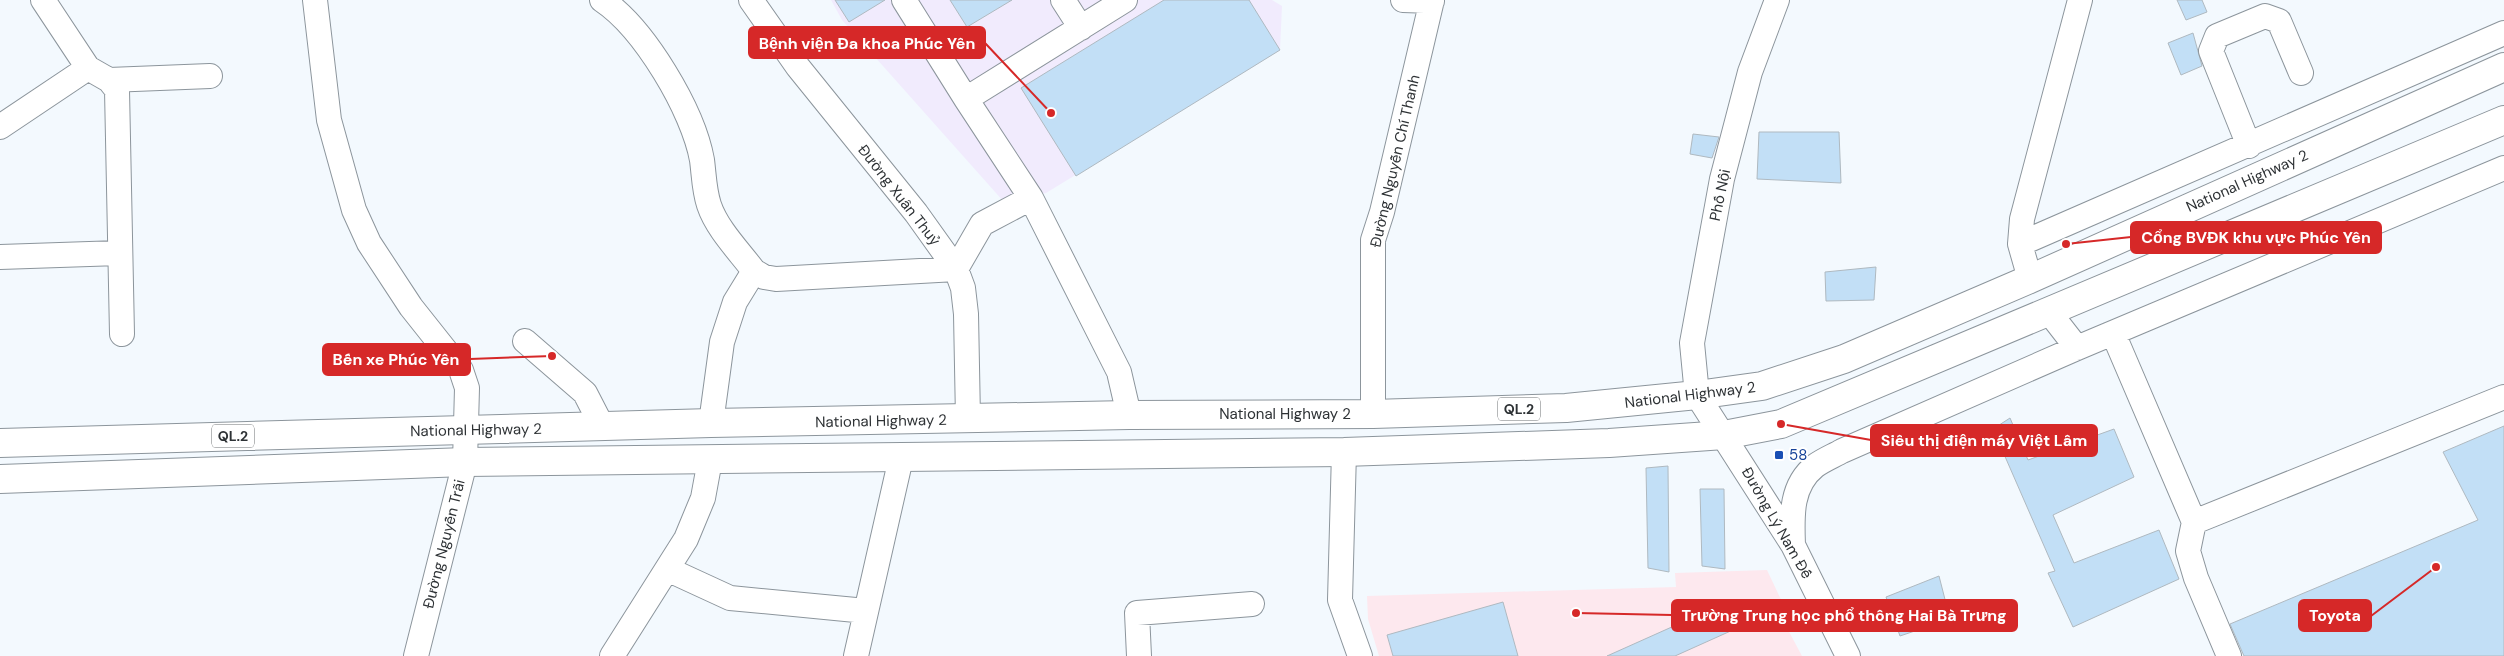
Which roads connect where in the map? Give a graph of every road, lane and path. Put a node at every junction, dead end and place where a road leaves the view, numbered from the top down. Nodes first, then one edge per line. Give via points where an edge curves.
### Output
1 (43, 0) edge
2 (315, 0) edge
3 (602, 0) edge
4 (751, 0) edge
5 (904, 0) edge
6 (1063, 0) edge
7 (1403, 0) edge
8 (1777, 0) edge
9 (2080, 0) edge
10 (1121, 1) edge
11 (1432, 1) edge
12 (1081, 28) junction
13 (2504, 33) edge
14 (2504, 67) edge
15 (88, 68) junction
16 (2300, 73) dead end
17 (210, 76) dead end
18 (109, 80) junction
19 (966, 99) junction
20 (2504, 120) edge
21 (0, 127) edge
22 (2249, 146) junction
23 (2504, 168) edge
24 (1031, 198) junction
25 (2020, 244) junction
26 (119, 252) junction
27 (0, 257) edge
28 (956, 269) junction
29 (754, 271) junction
30 (2030, 279) junction
31 (2049, 312) junction
32 (2112, 333) junction
33 (122, 334) dead end
34 (525, 341) dead end
35 (2077, 348) junction
36 (1697, 395) junction
37 (2504, 397) edge
38 (1373, 414) junction
39 (1129, 415) junction
40 (968, 419) junction
41 (711, 423) junction
42 (602, 426) junction
43 (466, 430) junction
44 (1724, 435) junction
45 (0, 443) edge
46 (1344, 452) junction
47 (1130, 455) junction
48 (901, 458) junction
49 (710, 460) junction
50 (465, 462) junction
51 (0, 479) edge
52 (2194, 522) junction
53 (1793, 545) junction
54 (667, 569) junction
55 (1252, 604) dead end
56 (866, 611) junction
57 (416, 656) edge
58 (612, 656) edge
59 (856, 656) edge
60 (1139, 656) edge
61 (1360, 656) edge
62 (1848, 656) edge
63 (2229, 656) edge

1 - 15 street
2 - 43 street, Đường Nguyễn Trãi via 329,120 354,210 369,243 411,307 461,370 467,388
3 - 29 street via 636,30 660,66 695,136 709,206
4 - 28 street, Đường Xuân Thuỷ via 798,68 916,213
5 - 19 street
6 - 12 street
7 - 11 street
8 - 36 street, Phố Nội via 1750,72 1722,179 1692,343
9 - 25 street via 2022,219
10 - 12 street
11 - 38 street, Đường Nguyễn Chí Thanh via 1374,240
12 - 19 street
13 - 22 street
14 - 30 highway, National Highway 2 / QL.2
15 - 18 street
15 - 21 street
16 - 22 street via 2279,21 2272,17 2265,16 2216,36 2211,51
17 - 18 street
18 - 26 street via 117,90 118,106
19 - 24 street
20 - 31 highway, QL.2
22 - 25 street
23 - 32 street
24 - 28 street via 982,224
24 - 39 street via 1119,372
25 - 30 street
26 - 27 street
26 - 33 street
28 - 29 street via 776,279
28 - 40 street, Đường Xuân Thuỷ via 963,288 966,314
29 - 41 street via 735,302 722,342
30 - 31 highway
30 - 36 highway, National Highway 2 / QL.2 via 1844,359 1762,386
31 - 35 street
31 - 44 highway, QL.2 via 1780,424
32 - 35 street
32 - 52 street
34 - 42 street via 585,392
35 - 53 street via 1842,451 1814,467 1797,488 1792,511
36 - 38 highway, National Highway 2 / QL.2 via 1566,408
36 - 44 street, Đường Lý Nam Đế
37 - 52 street
38 - 39 highway, National Highway 2 / QL.2
39 - 40 highway, National Highway 2 / QL.2
39 - 47 highway
40 - 41 highway, National Highway 2 / QL.2
41 - 42 highway, National Highway 2 / QL.2
42 - 43 highway, National Highway 2 / QL.2
43 - 45 highway, National Highway 2 / QL.2
43 - 50 street, Đường Nguyễn Trãi
44 - 46 highway, QL.2 via 1609,443
44 - 53 street, Đường Lý Nam Đế
46 - 47 highway, QL.2
46 - 61 street via 1340,600
47 - 48 highway, QL.2
48 - 49 highway, QL.2
48 - 56 street
49 - 50 highway, QL.2
49 - 54 street via 703,498 686,539
50 - 51 highway, QL.2
50 - 57 street, Đường Nguyễn Trãi
52 - 63 street via 2188,551
53 - 62 street, Đường Lý Nam Đế
54 - 56 street via 730,598
54 - 58 street
55 - 60 street via 1137,614
56 - 59 street

